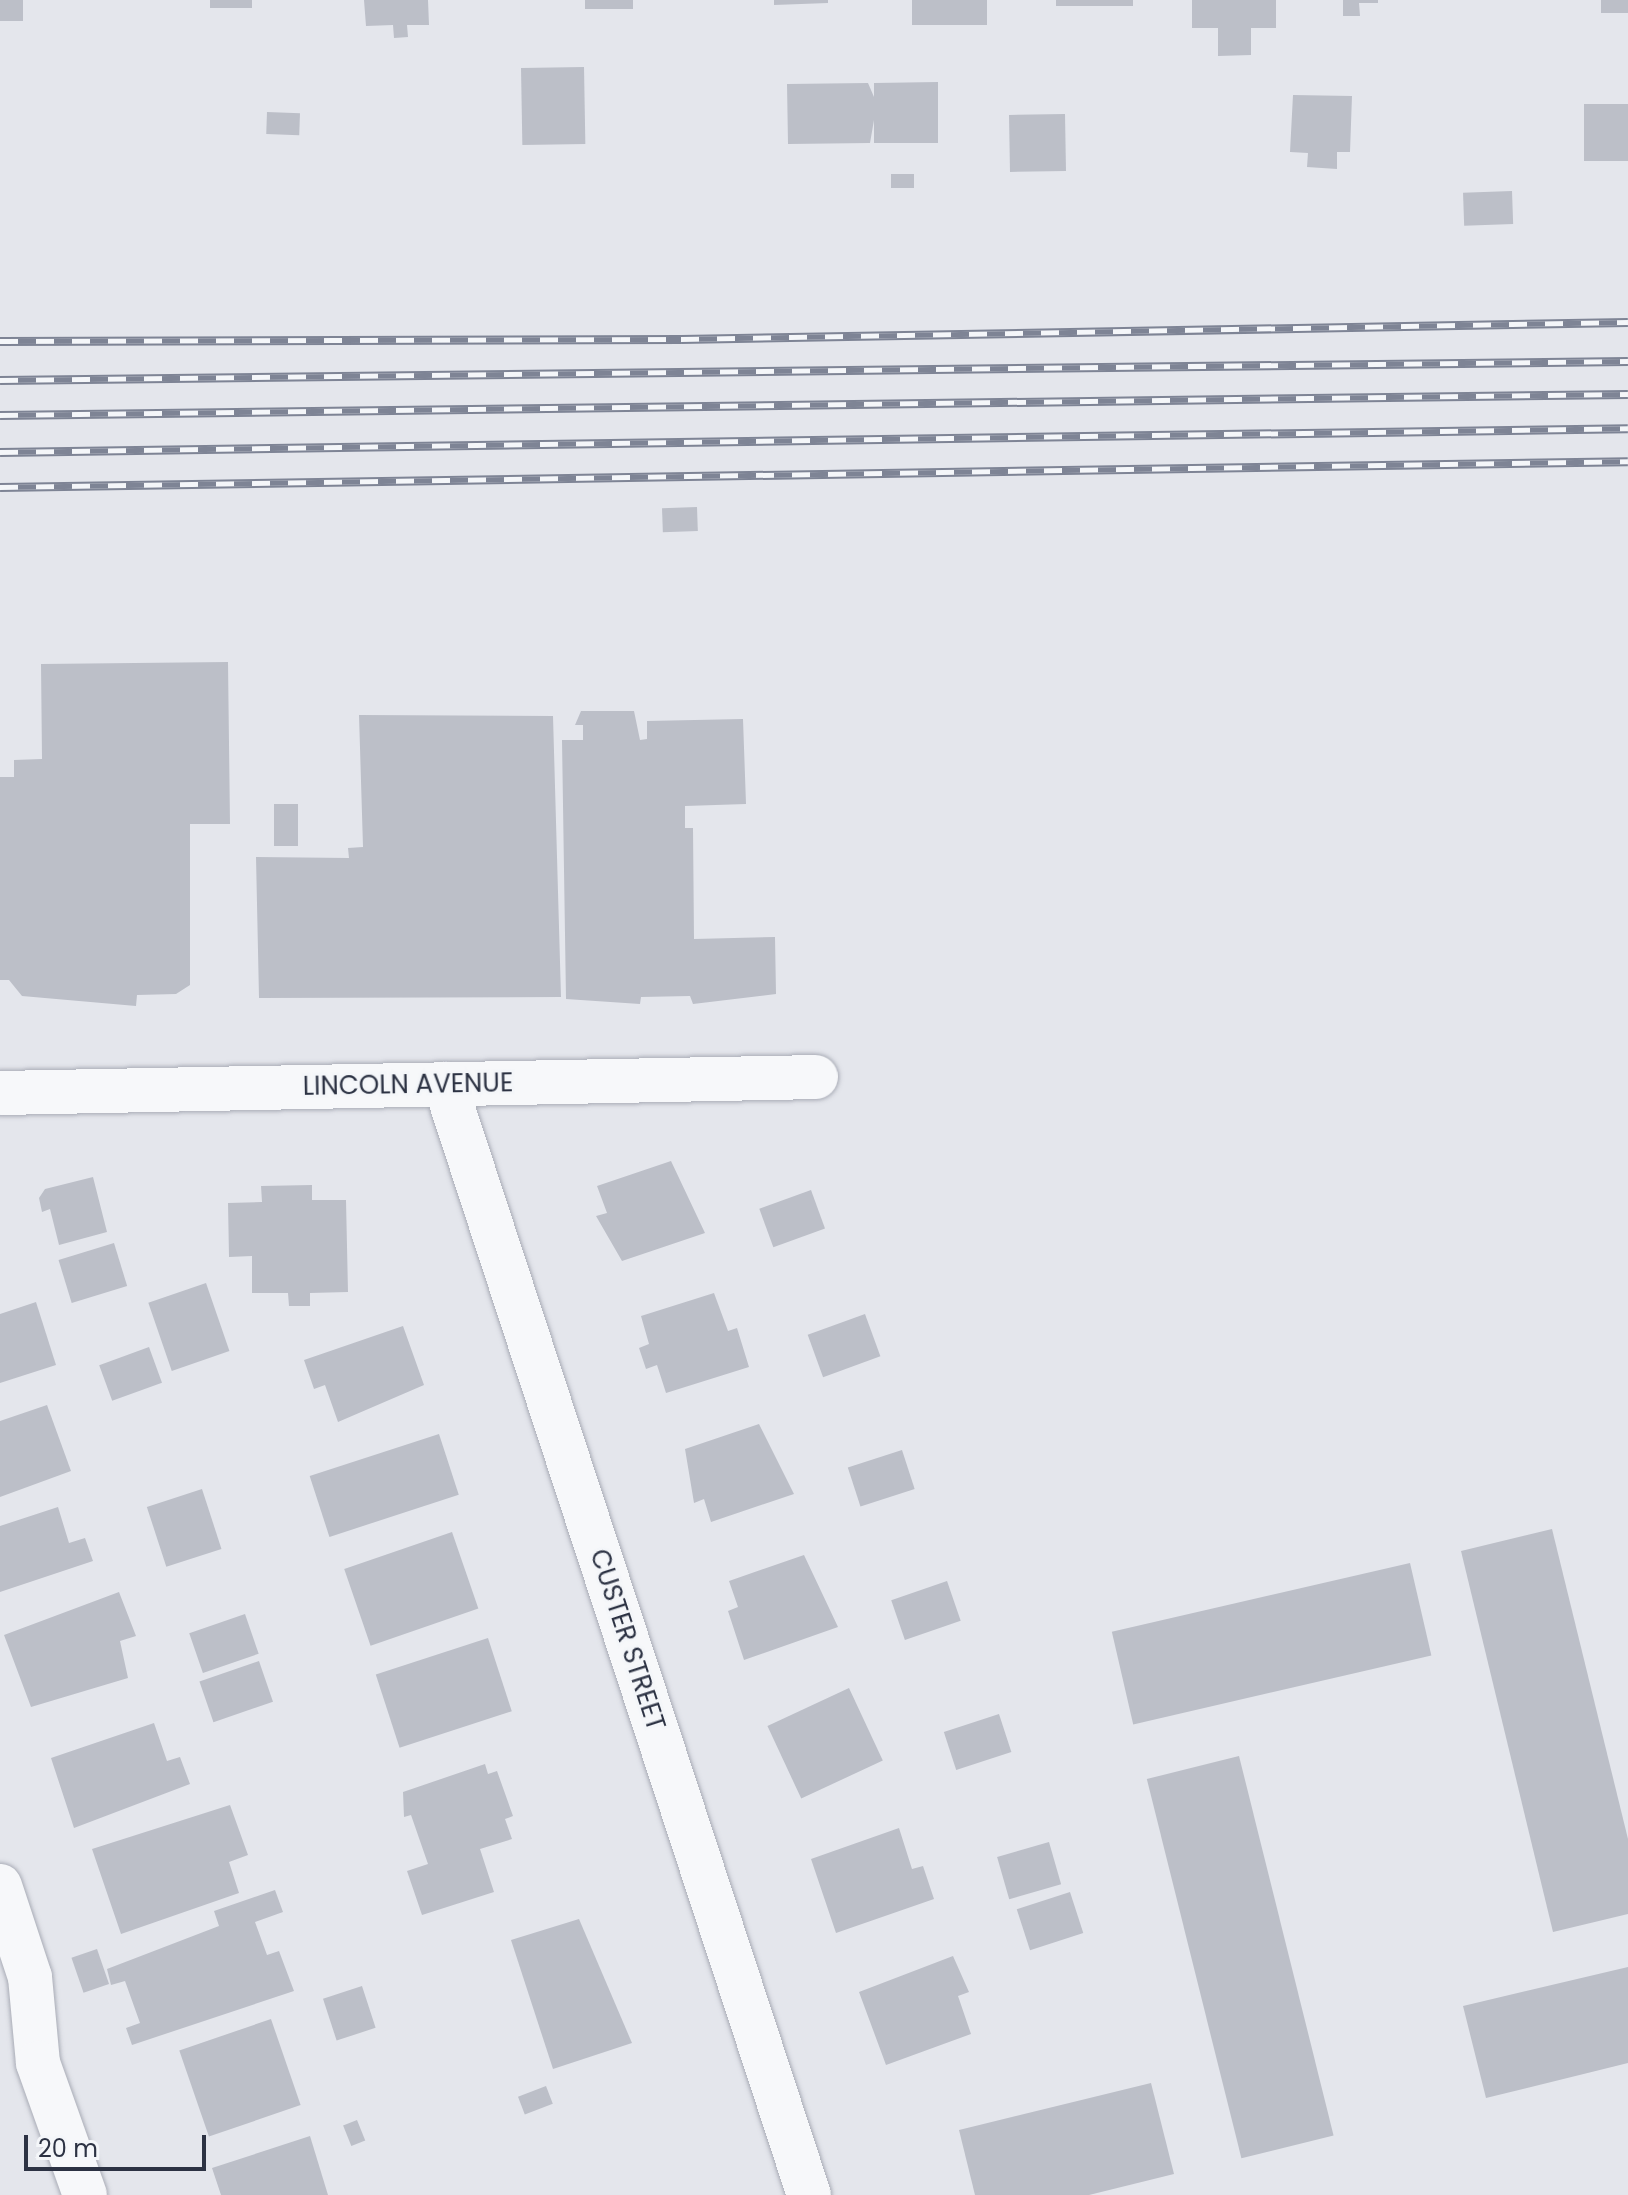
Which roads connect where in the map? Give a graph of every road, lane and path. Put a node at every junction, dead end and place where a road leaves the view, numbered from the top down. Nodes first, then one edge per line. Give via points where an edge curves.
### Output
1 (816, 1077) dead end
2 (445, 1084) junction
3 (0, 1093) edge
4 (0, 1886) edge
5 (85, 2195) edge
6 (809, 2195) edge

1 - 2 street, LINCOLN AVENUE
2 - 3 street, LINCOLN AVENUE
2 - 6 street, CUSTER STREET
4 - 5 street via 30,1977 38,2063

